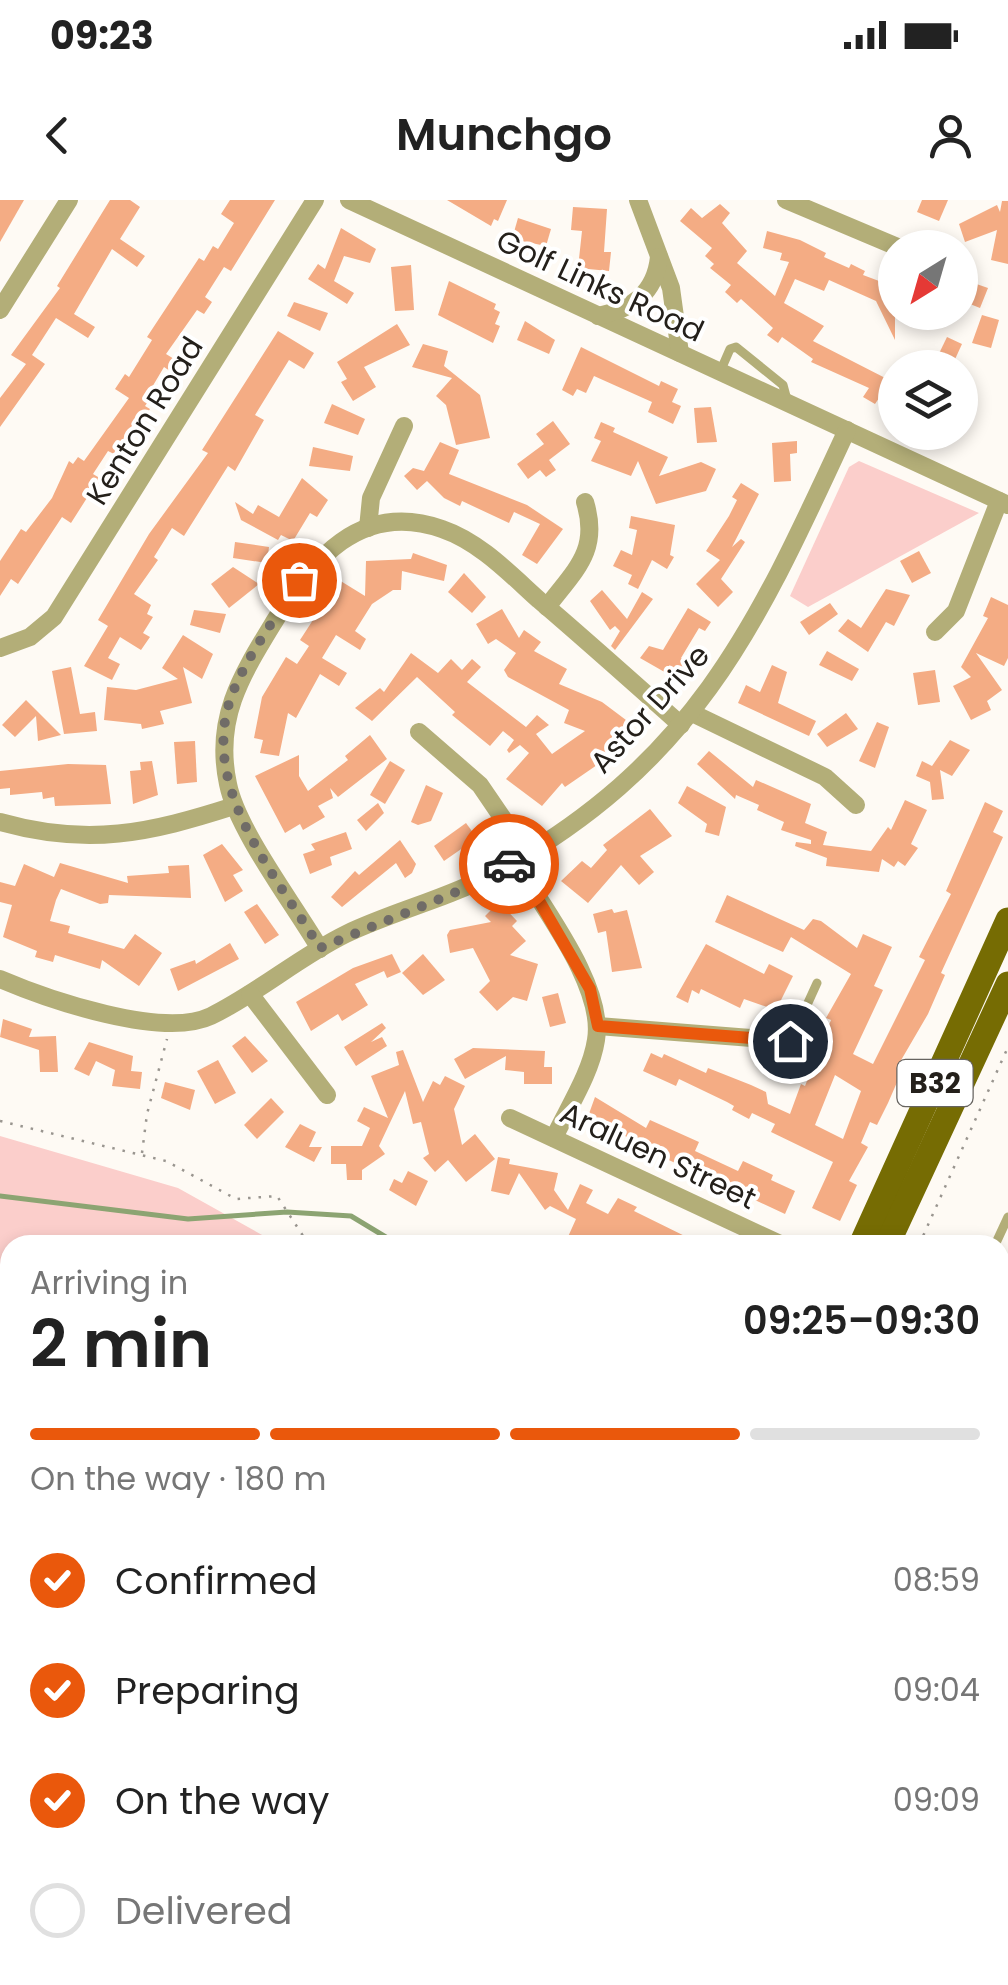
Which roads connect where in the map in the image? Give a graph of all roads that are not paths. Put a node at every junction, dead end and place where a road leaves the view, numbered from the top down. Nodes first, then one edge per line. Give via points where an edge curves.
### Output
1 (69, 200) edge
2 (315, 200) edge
3 (349, 200) edge
4 (638, 200) edge
5 (786, 200) edge
6 (878, 239) edge
7 (659, 251) junction
8 (0, 310) edge
9 (597, 316) junction
10 (680, 354) junction
11 (720, 372) junction
12 (788, 403) junction
13 (404, 426) dead end
14 (847, 430) junction
15 (585, 502) dead end
16 (1003, 503) edge
17 (368, 528) junction
18 (547, 607) junction
19 (935, 632) dead end
20 (0, 648) edge
21 (686, 719) junction
22 (418, 732) dead end
23 (856, 805) dead end
24 (234, 806) junction
25 (0, 822) edge
26 (521, 857) junction
27 (1008, 920) edge
28 (320, 948) junction
29 (0, 979) edge
30 (817, 983) dead end
31 (1008, 984) edge
32 (250, 994) junction
33 (598, 1026) junction
34 (790, 1041) junction
35 (776, 1073) dead end
36 (327, 1095) dead end
37 (510, 1118) dead end
38 (554, 1138) junction
39 (761, 1235) edge
40 (866, 1235) edge
41 (893, 1235) edge

1 - 8 street
2 - 20 street, Kenton Road via 54,617
3 - 9 street, Golf Links Road
4 - 7 street
5 - 6 street
7 - 9 street via 657,274 642,297
7 - 10 street
9 - 10 street, Golf Links Road
10 - 11 street, Golf Links Road
11 - 12 street, Golf Links Road
11 - 12 lane, Golf Links Road via 736,347 783,385
12 - 14 street, Golf Links Road
13 - 17 street via 371,498
14 - 16 street, Golf Links Road
14 - 21 street, Astor Drive via 748,636
15 - 18 street via 592,524 588,547
16 - 19 street via 956,611
17 - 18 street via 405,523 442,529 477,547
17 - 24 street via 310,566 236,683 223,741
18 - 21 street
21 - 23 street via 825,777
21 - 26 street, Astor Drive via 602,803
22 - 26 street via 480,785
24 - 25 street via 165,828 109,836 43,833
24 - 28 street
26 - 28 street, Astor Drive via 452,894
26 - 33 street via 590,989
27 - 40 main road, B32
28 - 32 street, Astor Drive
29 - 32 street, Astor Drive via 149,1025 208,1018
30 - 34 lane
31 - 41 main road, B32
32 - 36 street
33 - 34 street
33 - 38 street via 590,1061
34 - 35 lane
37 - 38 street, Araluen Street
38 - 39 street, Araluen Street

